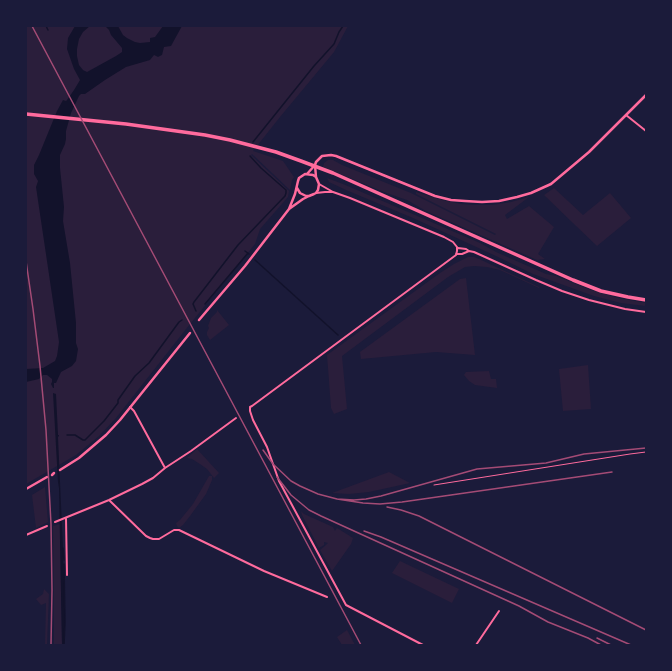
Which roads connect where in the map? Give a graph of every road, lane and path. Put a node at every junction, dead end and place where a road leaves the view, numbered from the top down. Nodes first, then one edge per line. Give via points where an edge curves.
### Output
1 (646, 96) edge
2 (26, 114) edge
3 (626, 115) junction
4 (646, 131) edge
5 (314, 165) junction
6 (307, 174) junction
7 (316, 177) junction
8 (319, 184) junction
9 (297, 188) junction
10 (333, 192) junction
11 (316, 193) junction
12 (309, 196) junction
13 (289, 209) junction
14 (457, 248) junction
15 (469, 251) junction
16 (456, 254) junction
17 (646, 300) edge
18 (646, 312) edge
19 (199, 320) dead end
20 (190, 333) dead end
21 (130, 407) junction
22 (236, 418) dead end
23 (646, 452) edge
24 (165, 468) junction
25 (60, 470) dead end
26 (47, 477) dead end
27 (434, 485) dead end
28 (26, 489) edge
29 (109, 500) junction
30 (65, 518) junction
31 (55, 522) dead end
32 (47, 526) dead end
33 (26, 534) edge
34 (67, 575) dead end
35 (327, 597) dead end
36 (499, 610) dead end
37 (423, 645) edge
38 (476, 645) edge

1 - 3 street
2 - 17 highway via 205,135 276,152 333,173 572,280 601,291
3 - 4 street
3 - 5 street via 589,152 551,184 531,193 499,201 451,200 435,196 331,155 322,156
5 - 6 street
5 - 7 street
6 - 7 street
6 - 9 street via 300,178
7 - 8 street
8 - 10 street
8 - 11 street
9 - 12 street via 303,195
9 - 13 street
10 - 11 street
10 - 14 street via 444,237 454,242
11 - 12 street
12 - 13 street
13 - 19 street
14 - 15 street
14 - 16 street
15 - 16 street
15 - 18 street via 562,291 625,309
16 - 37 street via 250,407 279,481 346,605
20 - 21 street
21 - 24 street via 136,413
21 - 25 street via 99,442
22 - 24 street
23 - 27 lane
24 - 29 street via 153,478
26 - 28 street
29 - 30 street
29 - 35 street via 150,538 159,539 174,530 179,530 264,571
30 - 31 street
30 - 34 street
32 - 33 street
36 - 38 street

